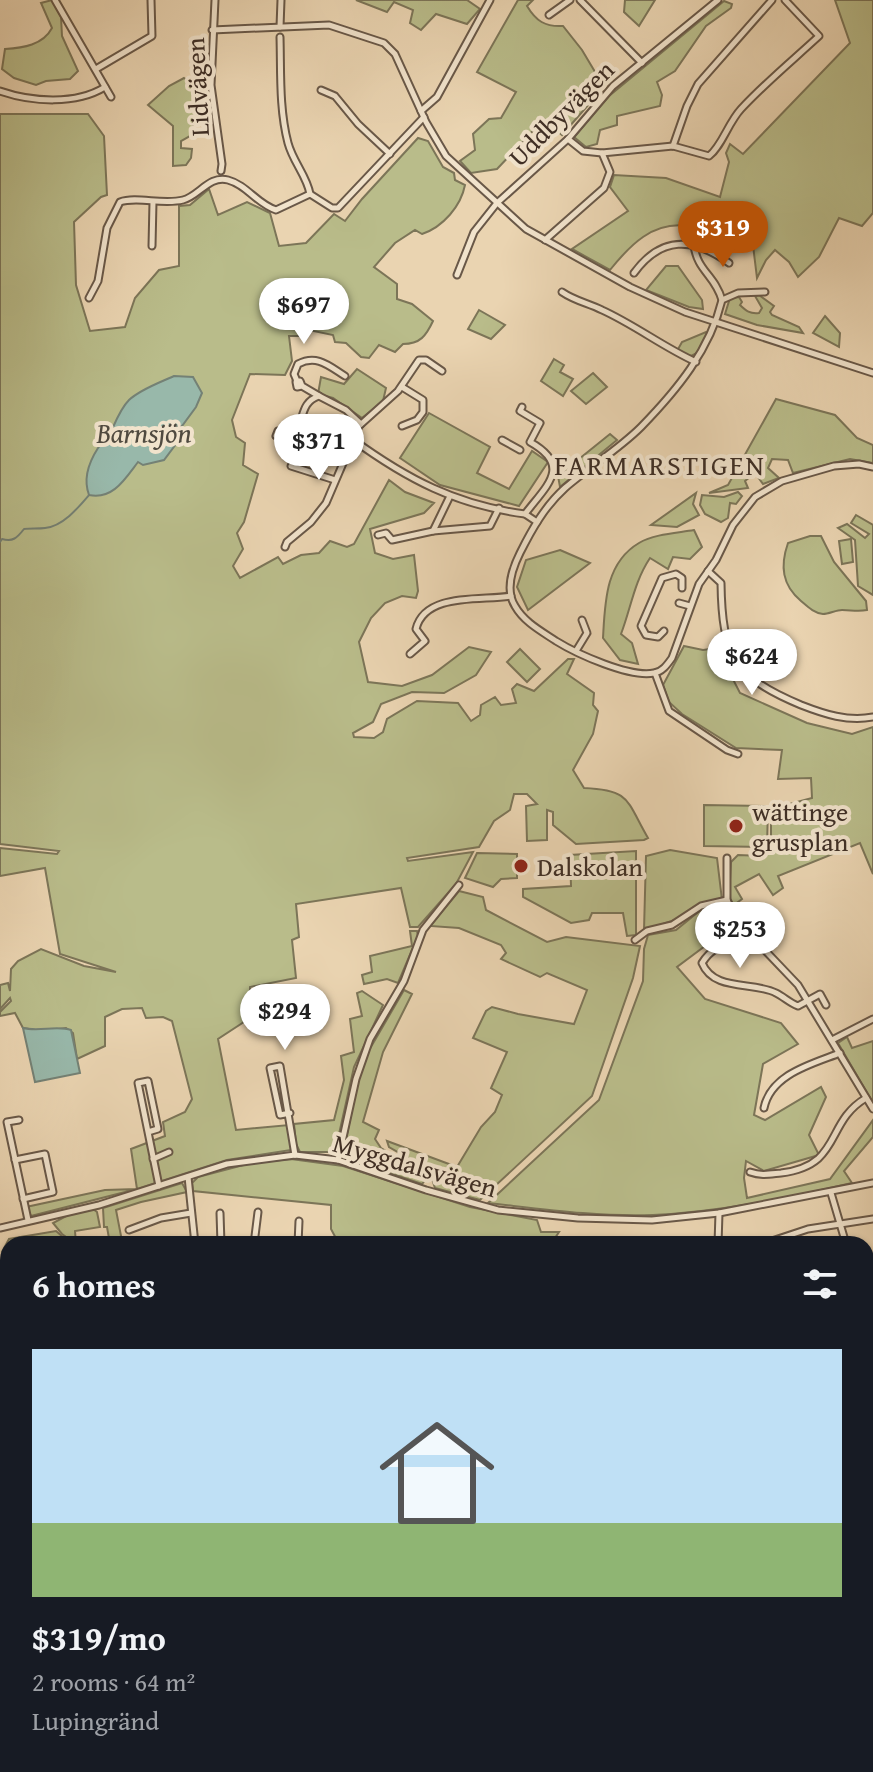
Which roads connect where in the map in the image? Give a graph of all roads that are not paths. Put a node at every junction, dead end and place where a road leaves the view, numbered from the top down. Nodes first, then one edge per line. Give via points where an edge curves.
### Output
1 (55, 0) edge
2 (151, 0) edge
3 (215, 0) edge
4 (281, 0) edge
5 (490, 0) edge
6 (570, 0) edge
7 (580, 0) edge
8 (718, 0) edge
9 (772, 0) edge
10 (785, 0) edge
11 (549, 15) dead end
12 (280, 27) junction
13 (212, 30) junction
14 (280, 37) dead end
15 (642, 63) junction
16 (96, 69) junction
17 (105, 87) junction
18 (321, 90) dead end
19 (0, 91) edge
20 (111, 97) dead end
21 (423, 114) junction
22 (568, 139) junction
23 (673, 146) junction
24 (602, 153) junction
25 (390, 154) junction
26 (221, 171) dead end
27 (310, 194) junction
28 (153, 202) junction
29 (497, 203) junction
30 (545, 240) junction
31 (694, 245) junction
32 (152, 246) dead end
33 (729, 263) dead end
34 (634, 273) dead end
35 (457, 275) dead end
36 (562, 292) dead end
37 (765, 292) dead end
38 (89, 298) dead end
39 (722, 300) junction
40 (716, 322) junction
41 (696, 362) junction
42 (442, 371) dead end
43 (873, 373) edge
44 (345, 376) dead end
45 (402, 387) junction
46 (319, 396) junction
47 (522, 407) dead end
48 (361, 424) junction
49 (402, 426) dead end
50 (278, 431) dead end
51 (352, 439) junction
52 (502, 440) dead end
53 (520, 450) dead end
54 (291, 466) dead end
55 (873, 467) edge
56 (335, 480) junction
57 (450, 496) junction
58 (499, 508) junction
59 (525, 514) junction
60 (537, 522) junction
61 (433, 531) junction
62 (378, 535) dead end
63 (285, 547) dead end
64 (708, 571) junction
65 (682, 588) dead end
66 (511, 596) junction
67 (679, 603) dead end
68 (690, 606) junction
69 (582, 620) dead end
70 (664, 631) dead end
71 (576, 651) junction
72 (410, 654) dead end
73 (655, 673) junction
74 (873, 717) edge
75 (738, 754) dead end
76 (727, 858) dead end
77 (459, 885) dead end
78 (727, 900) junction
79 (752, 937) junction
80 (635, 940) dead end
81 (809, 1000) junction
82 (826, 1005) dead end
83 (873, 1019) edge
84 (832, 1040) junction
85 (840, 1053) junction
86 (866, 1098) junction
87 (764, 1108) dead end
88 (873, 1109) edge
89 (290, 1113) junction
90 (19, 1120) dead end
91 (148, 1132) junction
92 (169, 1152) dead end
93 (295, 1155) junction
94 (153, 1159) junction
95 (15, 1160) junction
96 (338, 1160) junction
97 (750, 1172) dead end
98 (188, 1177) junction
99 (873, 1183) edge
100 (159, 1186) junction
101 (831, 1193) junction
102 (23, 1199) junction
103 (258, 1212) dead end
104 (191, 1213) junction
105 (220, 1213) dead end
106 (719, 1213) junction
107 (873, 1219) edge
108 (28, 1220) junction
109 (299, 1221) dead end
110 (838, 1223) junction
111 (0, 1228) edge
112 (129, 1230) dead end
113 (194, 1236) edge
114 (221, 1236) edge
115 (255, 1236) edge
116 (298, 1236) edge
117 (718, 1236) edge
118 (787, 1236) edge
119 (843, 1236) edge

1 - 16 street
2 - 16 street via 152,36
3 - 13 street, Lidvägen
4 - 12 street
5 - 21 street
6 - 11 street
7 - 15 street
8 - 15 street, Uddbyvägen
9 - 23 street via 698,84
10 - 23 street via 819,36 740,110 709,156
12 - 13 street
12 - 21 street via 329,25 384,43 395,54
13 - 26 street, Lidvägen via 211,85
14 - 27 street via 287,142
15 - 22 street, Uddbyvägen via 613,86
16 - 17 street
17 - 19 street via 75,99
17 - 20 street
18 - 25 street via 335,96
21 - 25 street
21 - 29 street via 446,156
22 - 24 street via 583,151
22 - 29 street, Uddbyvägen
23 - 24 street
24 - 30 street via 610,172 604,188
25 - 27 street via 338,208
27 - 28 street via 276,210 223,179 211,181 187,200
28 - 32 street
28 - 38 street via 125,200 116,207
29 - 30 street
29 - 35 street, Uddbyvägen via 474,232
30 - 40 street via 657,301
31 - 33 street
31 - 34 street via 678,243 654,251
31 - 39 street via 696,260 718,286
36 - 41 street
37 - 39 street
39 - 40 street
40 - 41 street
40 - 43 street
41 - 60 street via 638,430 566,488
42 - 45 street via 422,359
44 - 46 street via 319,360 298,364 294,374 299,383
45 - 48 street
45 - 49 street via 424,403 420,418
46 - 48 street
46 - 50 street via 309,400 294,435 284,440 276,436
47 - 59 street via 520,411 540,423 530,442 554,465 552,480
48 - 51 street
51 - 56 street
51 - 57 street via 396,471
52 - 53 street
54 - 56 street
55 - 64 street via 834,466 766,490 744,508
56 - 63 street via 326,503
57 - 58 street
57 - 61 street
58 - 59 street
58 - 61 street via 492,526
59 - 60 street
60 - 66 street via 515,561
61 - 62 street via 392,540 386,533
64 - 68 street
64 - 74 street via 721,583 724,636 752,680 814,711 838,718
65 - 70 street via 680,576 662,578 641,626 646,635 658,637
66 - 71 street via 529,623
66 - 72 street via 437,605 417,625 425,641
67 - 68 street
68 - 73 street via 672,658
69 - 71 street via 586,638
71 - 73 street via 630,672
73 - 75 street via 669,711
76 - 78 street
77 - 96 street via 423,930 415,959 370,1039
78 - 79 street
78 - 80 street via 701,906
79 - 81 street
79 - 81 street via 709,951 702,963 705,971 716,980 775,992 798,1006
81 - 82 street via 820,994
81 - 84 street
83 - 84 street
84 - 85 street
85 - 86 street
85 - 87 street via 781,1081
86 - 88 street
86 - 97 street via 843,1118 818,1159 789,1172
89 - 89 street via 280,1066 270,1068 280,1115
89 - 93 street
90 - 95 street via 7,1122
91 - 91 street via 158,1129 148,1081 138,1083
91 - 94 street
92 - 94 street
93 - 96 street, Myggdalsvägen
93 - 98 street, Myggdalsvägen via 227,1164
94 - 100 street
95 - 102 street
95 - 102 street via 45,1154 48,1167 53,1192
96 - 106 street, Myggdalsvägen via 498,1210 637,1220
98 - 100 street, Myggdalsvägen
98 - 104 street
99 - 101 street, Myggdalsvägen
100 - 108 street, Myggdalsvägen
101 - 106 street, Myggdalsvägen
101 - 110 street
102 - 108 street
103 - 115 street
104 - 112 street
104 - 113 street
105 - 114 street
106 - 117 street
107 - 110 street
108 - 111 street, Myggdalsvägen
109 - 116 street
110 - 118 street
110 - 119 street

